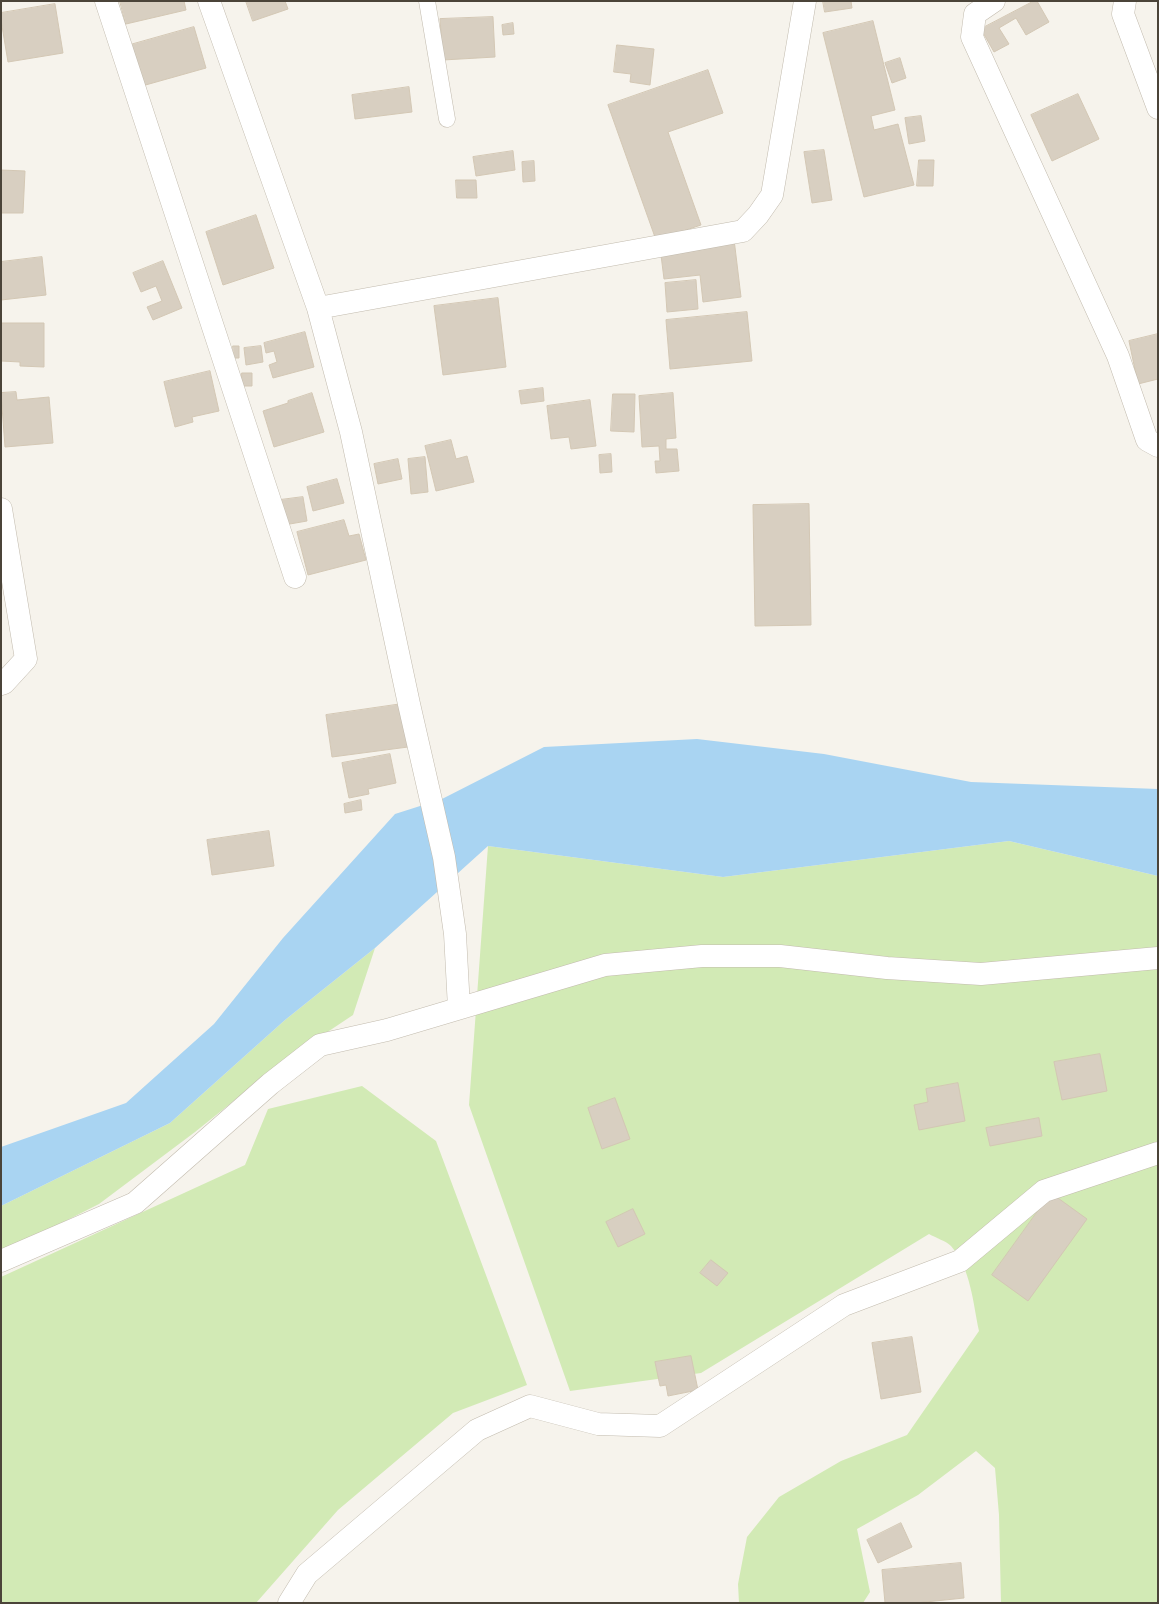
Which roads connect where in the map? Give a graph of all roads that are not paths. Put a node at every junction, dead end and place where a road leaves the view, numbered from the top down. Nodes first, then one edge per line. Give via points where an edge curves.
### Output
1 (106, 1) edge
2 (209, 1) edge
3 (427, 1) edge
4 (805, 1) edge
5 (994, 1) edge
6 (1124, 1) edge
7 (1158, 108) edge
8 (447, 119) dead end
9 (318, 308) junction
10 (1158, 446) edge
11 (1, 509) edge
12 (295, 578) dead end
13 (1, 684) edge
14 (1158, 958) edge
15 (459, 1008) junction
16 (1158, 1153) edge
17 (1, 1261) edge
18 (289, 1603) edge

1 - 12 street
2 - 9 street
3 - 8 lane
4 - 9 street via 772,195 743,230
5 - 10 street via 975,14 972,37 1118,356 1147,440
6 - 7 street via 1123,14
9 - 15 street via 351,432 444,857 455,934
11 - 13 street via 26,659
14 - 15 street via 981,974 887,968 780,956 702,956 605,965
15 - 17 street via 387,1030 320,1045 270,1084 135,1203
16 - 18 street via 1044,1191 960,1261 844,1305 660,1426 598,1424 530,1406 477,1430 307,1574

